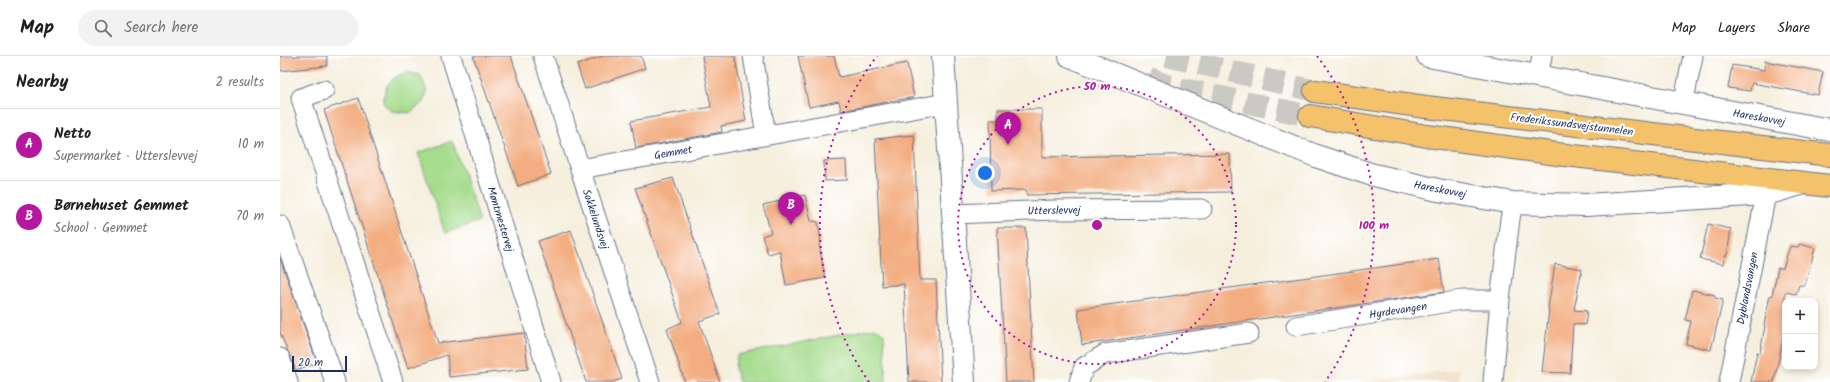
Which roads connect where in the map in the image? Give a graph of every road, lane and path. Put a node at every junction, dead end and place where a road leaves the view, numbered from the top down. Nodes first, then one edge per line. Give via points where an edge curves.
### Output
1 (451, 56) edge
2 (543, 56) edge
3 (753, 56) edge
4 (943, 56) edge
5 (1070, 56) edge
6 (1428, 56) edge
7 (1693, 56) edge
8 (1540, 66) edge
9 (324, 90) dead end
10 (1315, 92) tunnel mouth
11 (946, 103) junction
12 (1683, 104) junction
13 (1310, 116) tunnel mouth
14 (1830, 130) edge
15 (766, 135) junction
16 (1830, 155) edge
17 (580, 170) junction
18 (1804, 183) junction
19 (1830, 186) edge
20 (1766, 194) junction
21 (1513, 203) junction
22 (1202, 209) dead end
23 (954, 214) junction
24 (280, 225) edge
25 (1500, 300) junction
26 (1296, 326) dead end
27 (1249, 333) dead end
28 (280, 358) edge
29 (288, 382) edge
30 (335, 382) edge
31 (393, 382) edge
32 (552, 382) edge
33 (650, 382) edge
34 (964, 382) edge
35 (1079, 382) edge
36 (1493, 382) edge
37 (1729, 382) edge

1 - 32 street, Møntmestervej
2 - 17 street, Sokkelundsvej
3 - 15 street
4 - 11 street
5 - 21 street, Hareskovvej via 1316,156 1370,174 1438,190
6 - 8 street, Hareskovvej
7 - 12 street
8 - 12 street, Hareskovvej
9 - 31 street via 301,98
10 - 16 main road, Frederikssundsvejstunnelen
11 - 15 street, Gemmet
11 - 23 street
12 - 14 street, Hareskovvej
13 - 18 main road via 1557,154
15 - 17 street, Gemmet
17 - 33 street, Sokkelundsvej
18 - 19 main road, Hareskovvej
18 - 20 street, Hareskovvej
20 - 21 street, Hareskovvej via 1586,205
20 - 37 street, Dyblandsvangen
21 - 25 street
22 - 23 street, Utterslevvej
23 - 34 street
24 - 30 street
25 - 26 street, Hyrdevangen via 1462,300
25 - 36 street
27 - 35 street via 1105,354 1084,367
28 - 29 street

